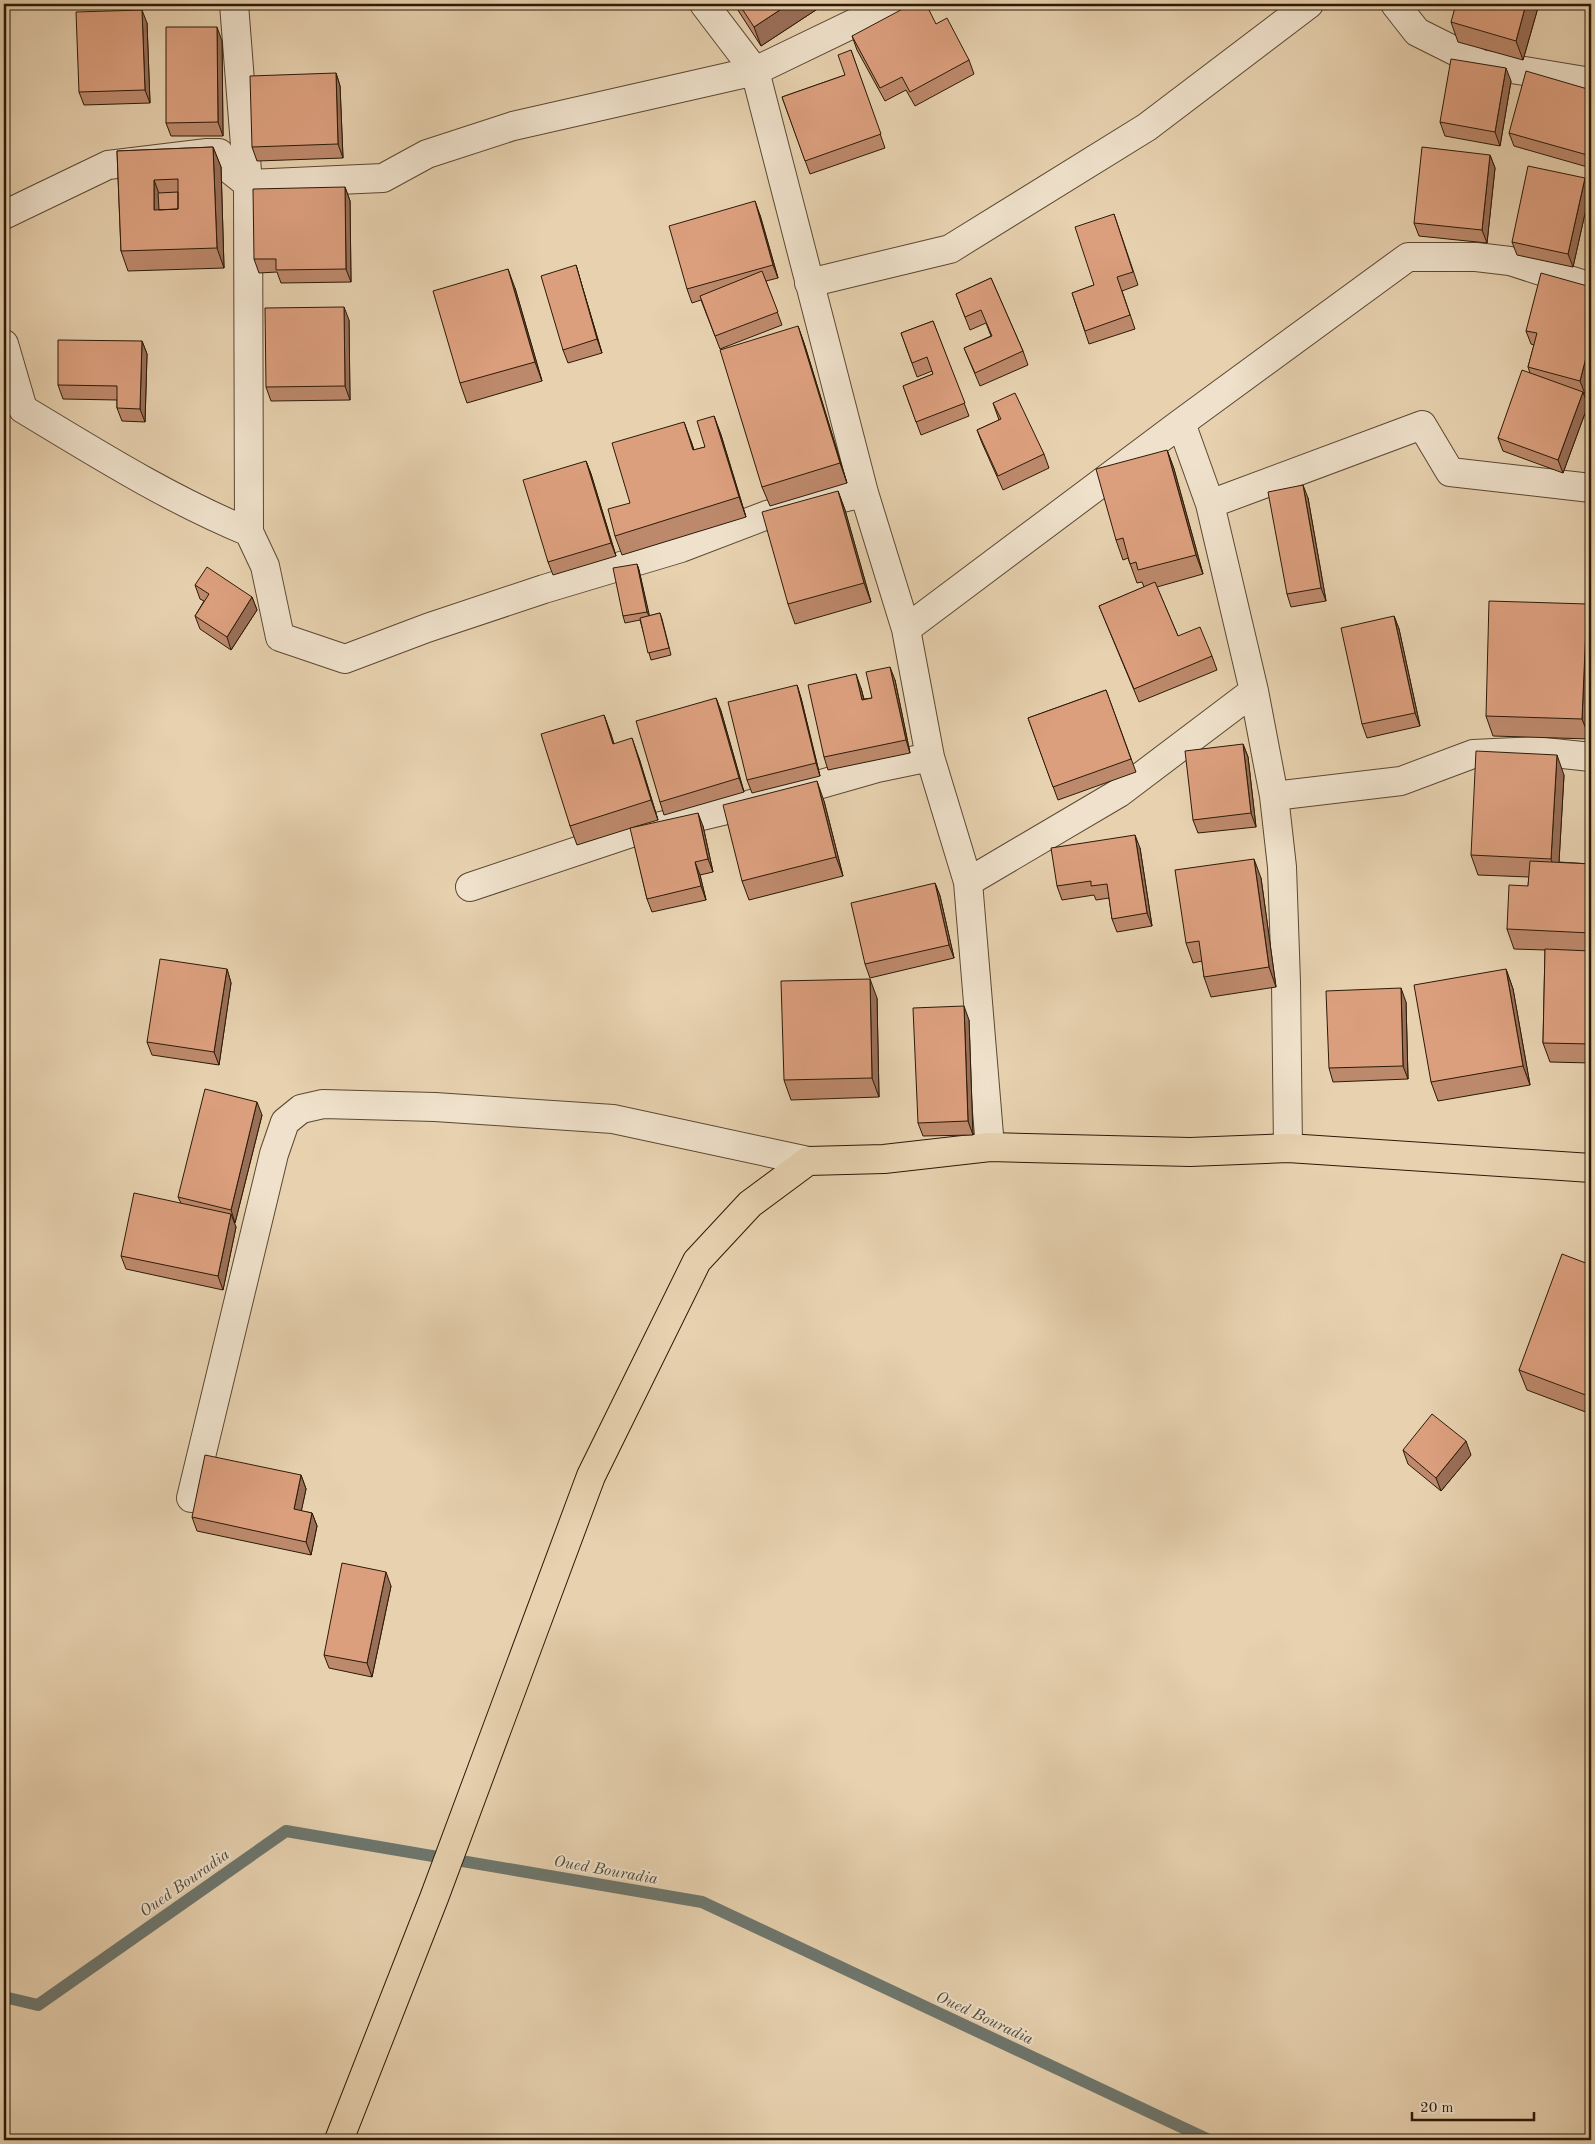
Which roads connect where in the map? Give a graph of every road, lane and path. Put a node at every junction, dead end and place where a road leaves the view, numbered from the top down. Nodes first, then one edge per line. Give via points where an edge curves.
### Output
1 (234, 4) edge
2 (704, 4) edge
3 (894, 4) edge
4 (1309, 4) edge
5 (1395, 4) edge
6 (755, 71) junction
7 (1591, 82) edge
8 (248, 184) junction
9 (4, 215) edge
10 (810, 284) junction
11 (1591, 287) edge
12 (4, 344) edge
13 (1181, 423) junction
14 (1591, 488) edge
15 (864, 493) junction
16 (1210, 504) junction
17 (249, 532) junction
18 (906, 629) junction
19 (1254, 691) junction
20 (930, 757) junction
21 (1591, 757) edge
22 (1274, 796) junction
23 (968, 882) junction
24 (470, 887) dead end
25 (990, 1147) junction
26 (1288, 1148) junction
27 (808, 1161) junction
28 (1591, 1168) edge
29 (191, 1498) dead end
30 (339, 2140) edge

1 - 8 street
2 - 6 street
3 - 6 street
4 - 10 street via 1147,127 950,249
5 - 7 street via 1417,32 1481,64
6 - 8 street via 513,126 427,154 383,178
6 - 10 street
8 - 9 street via 229,169 219,153 118,163
8 - 17 street
10 - 15 street
11 - 13 street via 1510,260 1408,257
12 - 17 street via 23,409 128,473 206,514
13 - 16 street
13 - 18 street
14 - 16 street via 1450,472 1422,425
15 - 17 street via 768,515 681,548 544,589 345,659 280,637 265,566
15 - 18 street
16 - 19 street
18 - 20 street
19 - 22 street
19 - 23 street via 1119,793
20 - 23 street
20 - 24 street via 631,833
21 - 22 street via 1535,751 1473,754 1401,781
22 - 26 street via 1282,867
23 - 25 street
25 - 26 main road via 1190,1152
25 - 27 main road via 884,1159
26 - 28 main road
27 - 29 street via 613,1119 435,1107 323,1104 301,1109 285,1122 274,1154
27 - 30 main road via 750,1204 697,1261 591,1476 434,1898

